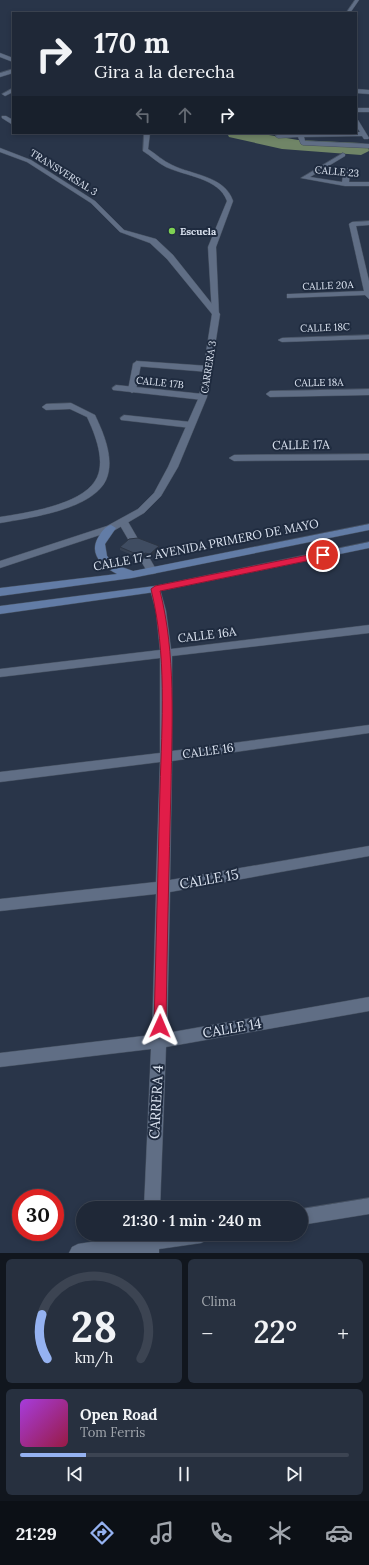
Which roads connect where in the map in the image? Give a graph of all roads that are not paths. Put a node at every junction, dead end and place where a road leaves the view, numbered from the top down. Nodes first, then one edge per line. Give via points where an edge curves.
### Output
1 (357, 0) edge
2 (349, 12) edge
3 (1, 56) edge
4 (12, 60) edge
5 (12, 71) edge
6 (0, 75) edge
7 (12, 90) edge
8 (357, 90) edge
9 (369, 92) edge
10 (5, 94) dead end
11 (357, 110) edge
12 (369, 110) edge
13 (12, 114) edge
14 (12, 122) edge
15 (357, 124) edge
16 (369, 126) edge
17 (147, 134) edge
18 (300, 134) edge
19 (364, 134) junction
20 (278, 136) dead end
21 (369, 141) edge
22 (369, 146) edge
23 (0, 150) edge
24 (344, 155) dead end
25 (348, 170) dead end
26 (345, 184) junction
27 (369, 184) edge
28 (369, 223) edge
29 (360, 262) junction
30 (369, 262) edge
31 (368, 295) edge
32 (290, 296) dead end
33 (216, 314) junction
34 (369, 337) edge
35 (282, 340) dead end
36 (209, 369) junction
37 (116, 388) dead end
38 (132, 390) junction
39 (369, 392) edge
40 (270, 394) dead end
41 (203, 397) junction
42 (46, 407) dead end
43 (124, 418) dead end
44 (190, 425) junction
45 (369, 456) edge
46 (234, 458) dead end
47 (0, 520) edge
48 (123, 522) junction
49 (369, 527) edge
50 (111, 528) junction
51 (133, 539) edge
52 (369, 545) edge
53 (146, 562) dead end
54 (0, 565) edge
55 (152, 571) junction
56 (132, 575) junction
57 (0, 592) edge
58 (156, 593) junction
59 (0, 610) edge
60 (369, 629) edge
61 (166, 653) junction
62 (0, 673) edge
63 (369, 729) edge
64 (166, 757) junction
65 (0, 777) edge
66 (369, 851) edge
67 (163, 887) junction
68 (0, 905) edge
69 (369, 1004) edge
70 (159, 1041) junction
71 (0, 1060) edge
72 (152, 1201) edge
73 (369, 1206) edge
74 (308, 1216) edge
75 (161, 1241) edge
76 (150, 1243) edge
77 (78, 1253) edge

1 - 2 street
3 - 4 street
5 - 6 street
7 - 10 street
8 - 9 street
11 - 12 street
13 - 14 street via 4,118
15 - 16 street
15 - 19 street
17 - 33 street, CARRERA 3 via 146,150 169,166 215,183 230,197 212,247
18 - 19 street
18 - 20 street
18 - 22 street via 303,143
19 - 21 street
23 - 33 street, TRANSVERSAL 3 via 29,161 94,202 122,231 153,241 170,257
24 - 26 street, CALLE 23 via 304,178
25 - 26 street
26 - 27 street, CALLE 23
28 - 29 street via 352,224
29 - 30 street
29 - 31 street
31 - 32 street, CALLE 20A
33 - 36 street, CARRERA 3
34 - 35 street, CALLE 18C
36 - 38 street via 137,364
36 - 41 street, CARRERA 3
37 - 38 street, CALLE 17B
38 - 41 street, CALLE 17B
39 - 40 street, CALLE 18A
41 - 44 street, CARRERA 3
42 - 47 street via 71,406 91,415 102,439 104,462 100,482 86,494 49,511
43 - 44 street
44 - 48 street, CARRERA 3 via 173,468 158,494 141,511
45 - 46 street, CALLE 17A
48 - 50 street, CARRERA 3
48 - 51 street
49 - 55 main road, CALLE 17 - AVENIDA PRIMERO DE MAYO
50 - 54 street, CARRERA 3
50 - 56 main road via 100,541 100,556 112,568
52 - 58 main road
53 - 55 street
55 - 56 main road, CALLE 17 - AVENIDA PRIMERO DE MAYO
56 - 57 main road, CALLE 17 - AVENIDA PRIMERO DE MAYO
58 - 59 main road
58 - 61 street, CARRERA 4
60 - 61 street, CALLE 16A
61 - 62 street, CALLE 16A
61 - 64 street, CARRERA 4
63 - 64 street, CALLE 16
64 - 65 street, CALLE 16
64 - 67 street, CARRERA 4
66 - 67 street, CALLE 15
67 - 68 street, CALLE 15
67 - 70 street, CARRERA 4
69 - 70 street, CALLE 14
70 - 71 street, CALLE 14
70 - 72 street, CARRERA 4
73 - 74 street
75 - 76 street
76 - 77 street

